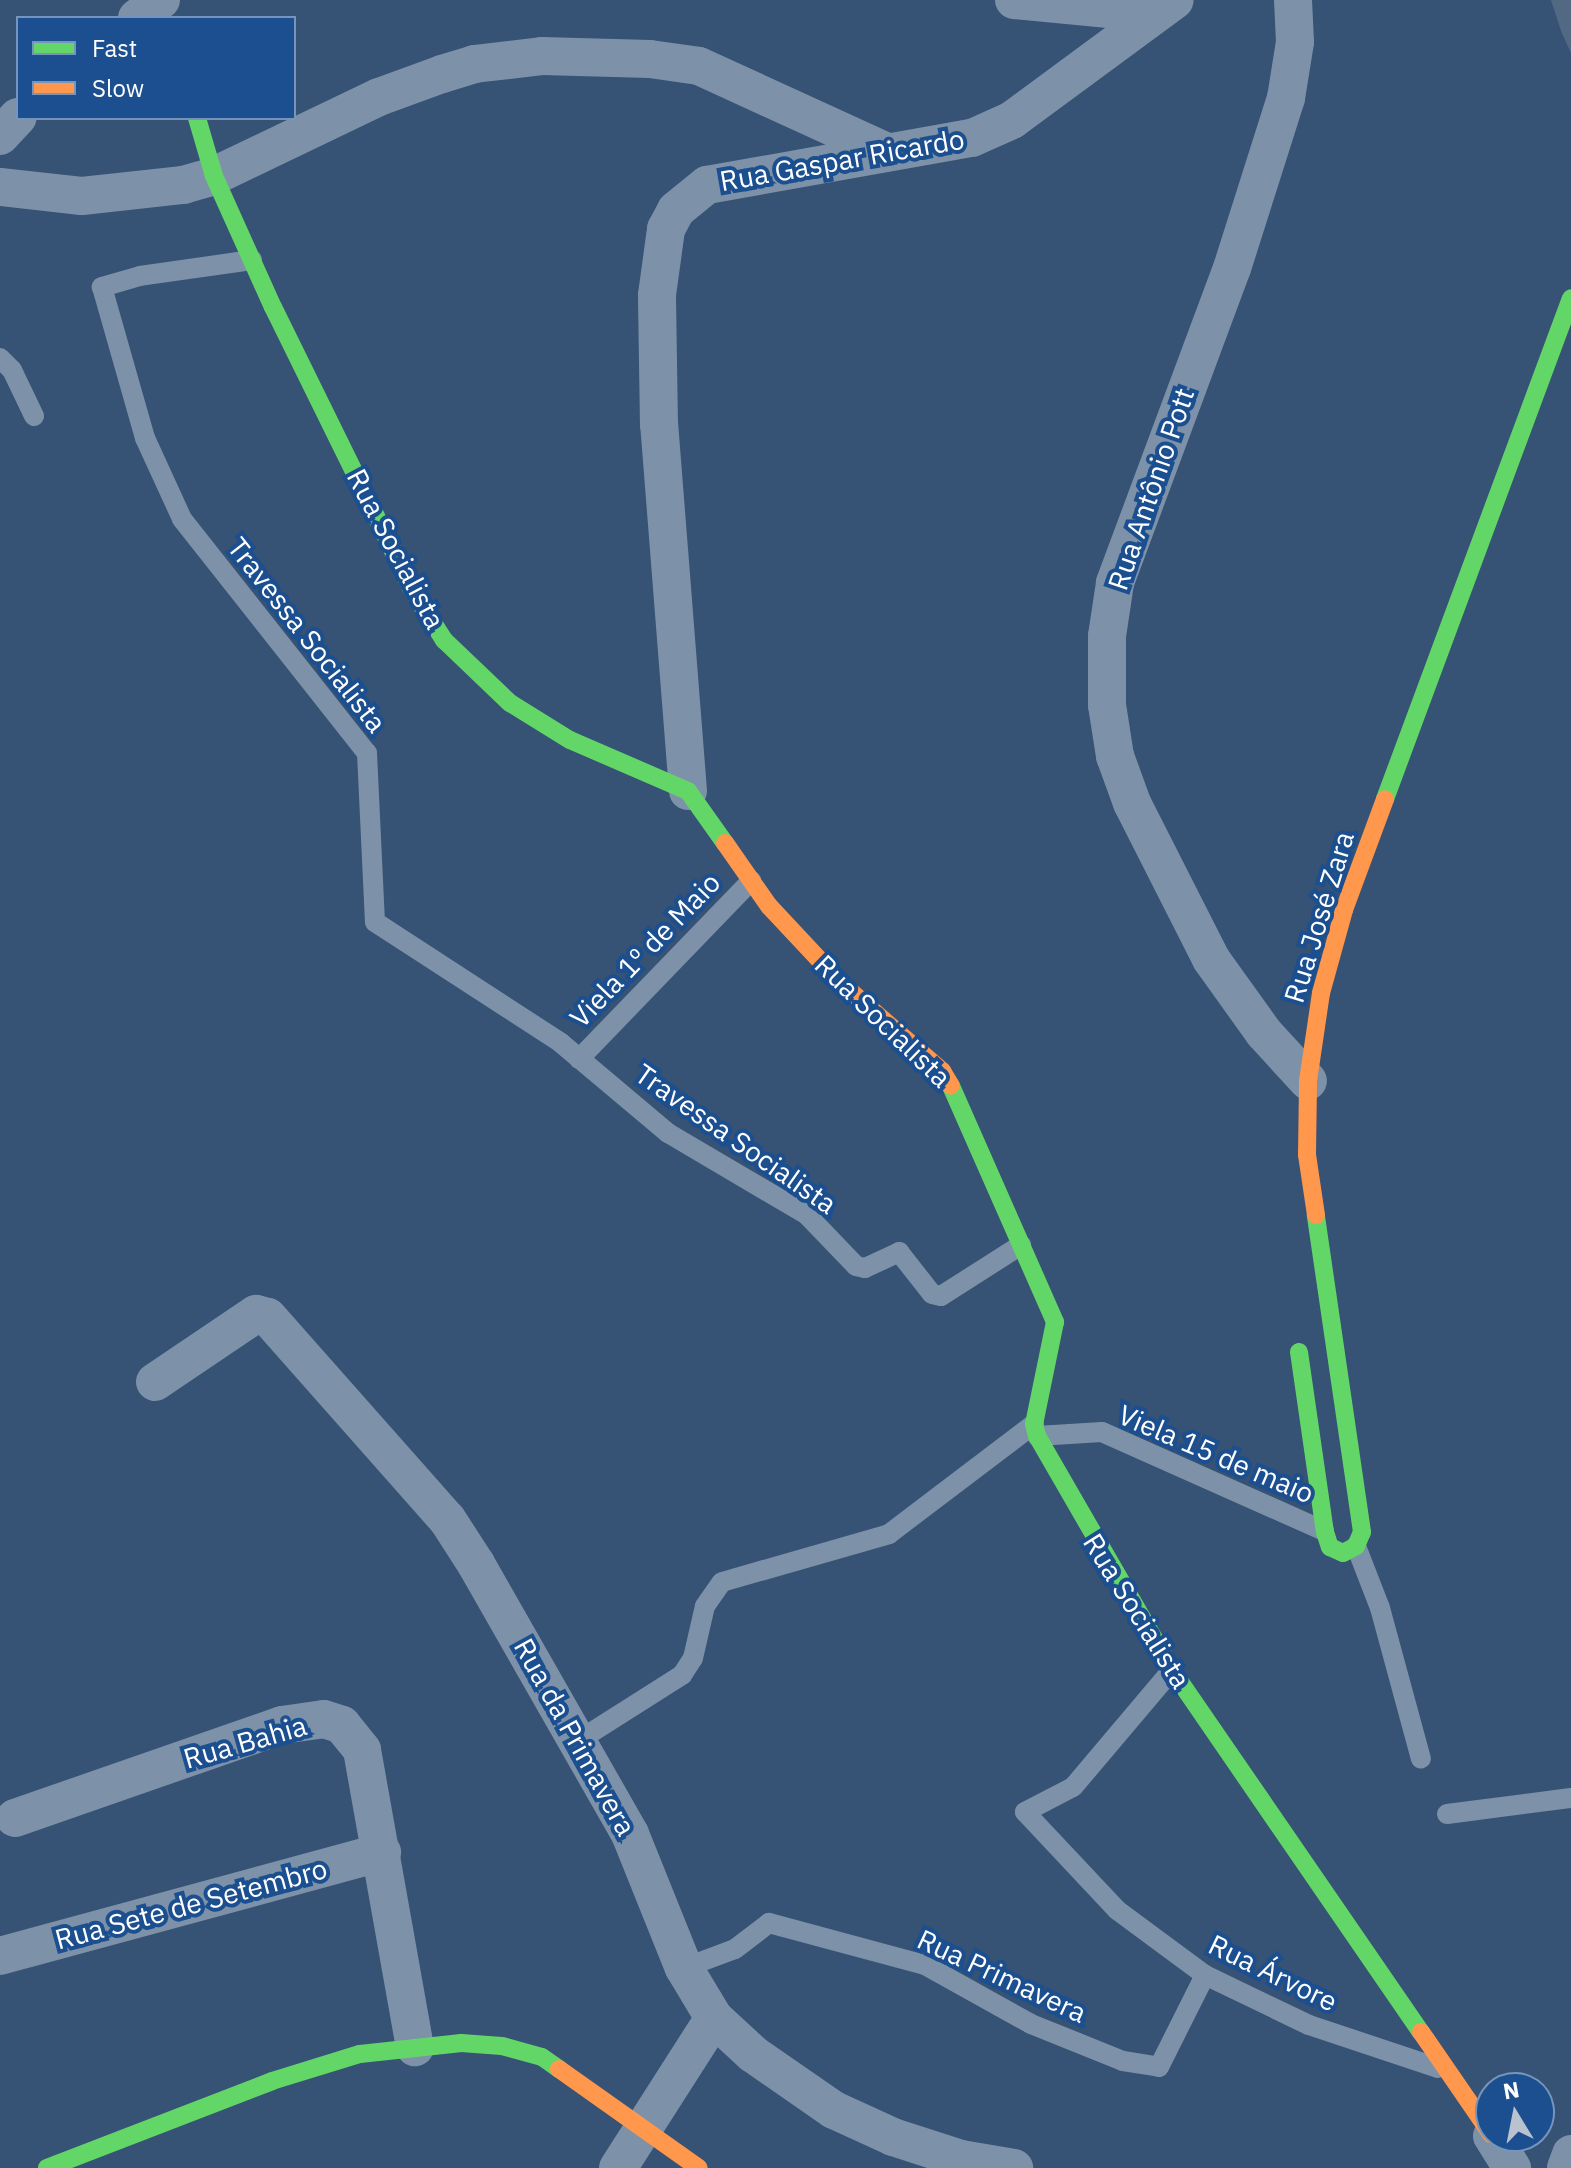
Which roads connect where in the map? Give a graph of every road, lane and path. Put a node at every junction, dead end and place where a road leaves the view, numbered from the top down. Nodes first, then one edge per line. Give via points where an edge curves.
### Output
1 (161, 0) edge
2 (1014, 0) edge
3 (1293, 0) edge
4 (1163, 7) edge
5 (140, 16) edge
6 (16, 119) edge
7 (198, 120) edge
8 (0, 136) edge
9 (885, 151) junction
10 (214, 176) junction
11 (0, 187) edge
12 (252, 260) junction
13 (1571, 298) edge
14 (0, 358) edge
15 (34, 416) dead end
16 (688, 791) junction
17 (751, 881) junction
18 (579, 1059) junction
19 (1308, 1081) junction
20 (1021, 1245) junction
21 (1299, 1352) dead end
22 (155, 1382) dead end
23 (1035, 1430) junction
24 (1325, 1532) junction
25 (1356, 1546) junction
26 (1172, 1670) junction
27 (581, 1739) junction
28 (1421, 1759) dead end
29 (1571, 1798) edge
30 (1447, 1814) dead end
31 (15, 1818) dead end
32 (382, 1852) junction
33 (0, 1956) edge
34 (684, 1968) junction
35 (1205, 1975) junction
36 (714, 2018) junction
37 (415, 2047) junction
38 (1453, 2073) junction
39 (1475, 2108) edge
40 (647, 2127) junction
41 (1571, 2154) edge
42 (47, 2168) edge
43 (618, 2168) edge
44 (699, 2168) edge
45 (1014, 2168) edge
46 (1566, 2168) edge

1 - 5 street
2 - 4 street
3 - 19 street, Rua Antônio Pott via 1295,42 1286,98 1232,268 1115,583 1107,636 1107,705 1115,756 1132,803 1211,959 1264,1033
4 - 9 street, Rua Gaspar Ricardo via 1012,120 972,138
6 - 8 street
7 - 10 street, Rua Socialista
9 - 10 street via 699,66 542,56 474,64 429,78
9 - 16 street, Rua Gaspar Ricardo via 707,185 676,210 666,229 657,295 659,425
10 - 11 street via 153,190 82,196
10 - 12 street, Rua Socialista
12 - 16 street, Rua Socialista via 411,588 444,640 510,703 583,746
12 - 18 lane, Travessa Socialista via 140,276 102,287 145,438 182,519 367,753 375,922
13 - 19 street, Rua José Zara via 1344,910 1321,993
14 - 15 lane via 12,370
16 - 17 street, Rua Socialista
17 - 18 lane, Viela 1º de Maio
17 - 20 street, Rua Socialista via 842,984 942,1071 988,1158
18 - 20 lane, Travessa Socialista via 668,1133 807,1215 856,1266 865,1268 899,1252 937,1296
19 - 25 street, Rua José Zara via 1307,1155 1362,1532
20 - 23 street, Rua Socialista via 1055,1322
21 - 24 street
22 - 27 street, Rua da Primavera via 256,1314 268,1317 447,1519
23 - 24 lane, Viela 15 de maio via 1102,1432
23 - 26 street, Rua Socialista
23 - 27 lane via 889,1534 722,1582 705,1606 693,1658 682,1675
24 - 25 street via 1330,1547 1343,1553
25 - 28 lane via 1380,1608
26 - 35 lane, Rua Árvore via 1073,1787 1025,1812 1117,1910
26 - 38 street, Rua Socialista
27 - 34 street, Rua da Primavera via 630,1834
29 - 30 lane
31 - 32 street, Rua Bahia via 282,1725 324,1719 342,1725 362,1750
32 - 33 street, Rua Sete de Setembro
32 - 37 street, Rua Bahia
34 - 35 lane, Rua Primavera via 735,1949 769,1923 925,1965 1031,2024 1123,2061 1159,2067
34 - 36 street, Rua da Primavera
35 - 38 lane, Rua Árvore via 1309,2025
36 - 40 street
36 - 45 street, Rua da Primavera via 753,2054 834,2110 961,2159
37 - 40 street via 502,2046 542,2057
37 - 42 street via 360,2054 272,2081
38 - 39 street, Rua Socialista
40 - 43 street
40 - 44 street
41 - 46 street

